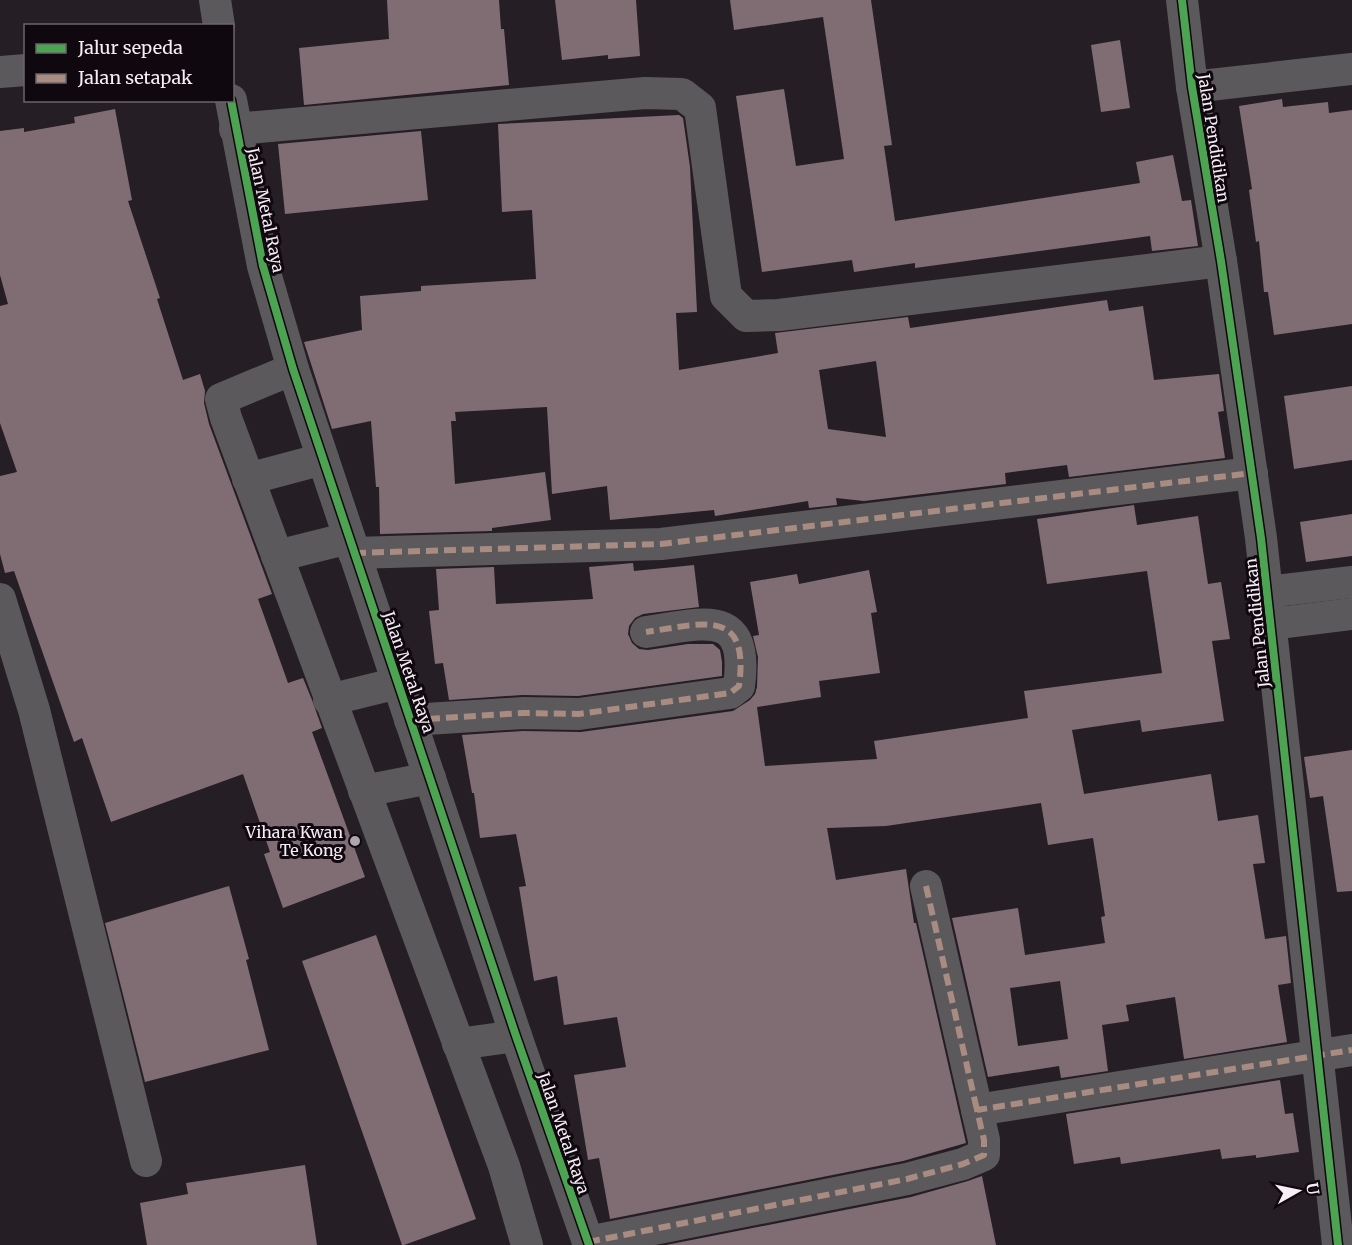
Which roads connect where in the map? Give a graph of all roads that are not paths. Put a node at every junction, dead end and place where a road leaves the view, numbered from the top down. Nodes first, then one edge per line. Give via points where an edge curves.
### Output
1 (215, 0) edge
2 (1182, 0) edge
3 (219, 24) edge
4 (1352, 69) edge
5 (24, 70) edge
6 (0, 72) edge
7 (1192, 87) junction
8 (233, 115) edge
9 (1221, 261) junction
10 (293, 369) junction
11 (323, 459) junction
12 (1252, 473) junction
13 (248, 479) junction
14 (351, 545) junction
15 (277, 556) junction
16 (1352, 582) edge
17 (1267, 592) junction
18 (0, 599) edge
19 (1352, 614) edge
20 (1270, 624) junction
21 (646, 632) dead end
22 (398, 683) junction
23 (329, 700) junction
24 (410, 720) junction
25 (430, 778) junction
26 (364, 791) junction
27 (926, 886) dead end
28 (516, 1036) junction
29 (459, 1044) junction
30 (1352, 1050) edge
31 (1317, 1054) junction
32 (977, 1110) junction
33 (146, 1161) dead end
34 (589, 1243) edge
35 (527, 1245) edge
36 (1338, 1245) edge

1 - 3 street
2 - 7 street, Jalan Pendidikan
4 - 7 street
5 - 6 street
7 - 9 street, Jalan Pendidikan
8 - 9 street via 682,94 700,108 726,296 746,316 791,314
8 - 10 street, Jalan Metal Raya via 263,266
9 - 12 street, Jalan Pendidikan
10 - 11 street, Jalan Metal Raya
10 - 13 street via 221,399
11 - 13 street
11 - 14 street, Jalan Metal Raya
12 - 14 street via 661,544
12 - 17 street, Jalan Pendidikan
13 - 15 street
14 - 15 street
14 - 22 street, Jalan Metal Raya
15 - 23 street
16 - 17 street
17 - 20 street, Jalan Pendidikan
18 - 33 street via 34,710
19 - 20 street
20 - 31 street, Jalan Pendidikan
21 - 24 street via 707,623 722,627 734,634 740,648 739,686 730,693 579,714
22 - 23 street
22 - 24 street, Jalan Metal Raya
23 - 26 street
24 - 25 street, Jalan Metal Raya
25 - 26 street
25 - 28 street, Jalan Metal Raya
26 - 29 street
27 - 32 street
28 - 29 street
28 - 34 street, Jalan Metal Raya
29 - 35 street via 504,1166
30 - 31 street
31 - 32 street
31 - 36 street, Jalan Pendidikan
32 - 34 street via 984,1155 963,1164 907,1179

